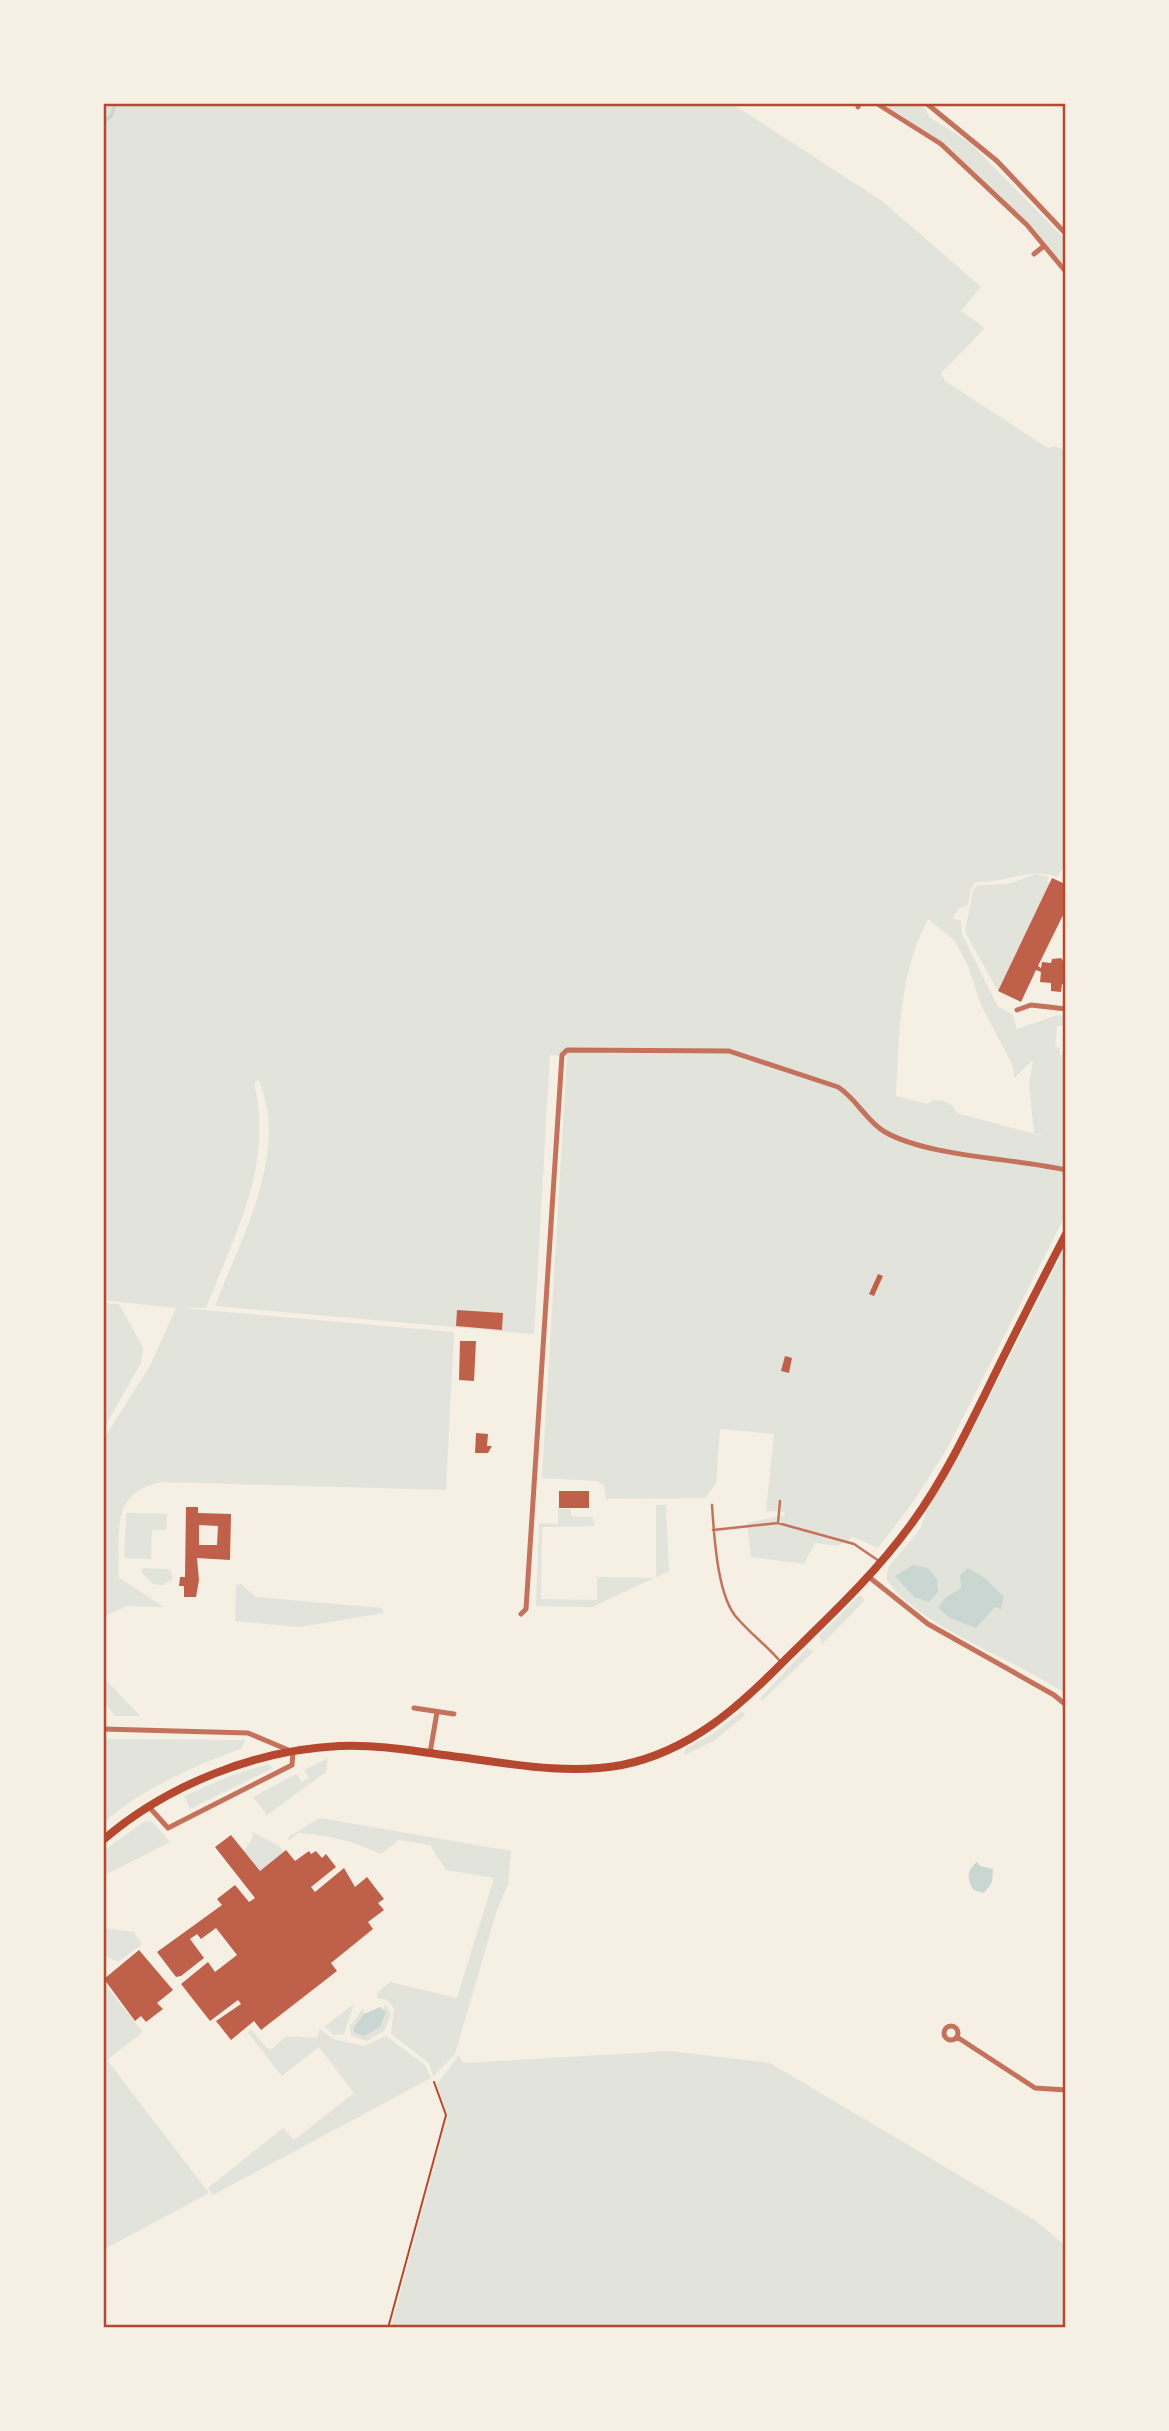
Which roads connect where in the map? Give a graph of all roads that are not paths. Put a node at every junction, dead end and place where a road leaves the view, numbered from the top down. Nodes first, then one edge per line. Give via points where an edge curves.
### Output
1 (876, 103) edge
2 (926, 103) edge
3 (1066, 234) edge
4 (1044, 246) junction
5 (1034, 254) dead end
6 (1066, 272) edge
7 (1066, 1009) edge
8 (1017, 1010) dead end
9 (1066, 1170) edge
10 (1066, 1234) edge
11 (780, 1501) dead end
12 (712, 1505) dead end
13 (778, 1523) junction
14 (713, 1530) junction
15 (882, 1563) junction
16 (869, 1577) junction
17 (521, 1614) dead end
18 (782, 1664) junction
19 (1066, 1705) edge
20 (414, 1708) dead end
21 (437, 1712) junction
22 (454, 1714) dead end
23 (103, 1720) edge
24 (105, 1729) edge
25 (293, 1752) junction
26 (430, 1753) junction
27 (150, 1808) junction
28 (103, 1840) edge
29 (957, 2037) dead end
30 (1066, 2090) edge

1 - 4 street via 941,144
2 - 3 street via 997,161
4 - 5 street
4 - 6 street
7 - 8 street via 1031,1005
9 - 17 street via 948,1150 887,1133 838,1087 735,1053 567,1050 562,1055 526,1609
10 - 15 main road via 956,1452
11 - 13 lane
12 - 14 lane
13 - 14 lane
13 - 15 lane via 854,1544
14 - 18 lane via 716,1563 736,1618 757,1634
15 - 16 main road
16 - 18 main road
16 - 19 street via 928,1624
18 - 26 main road via 709,1728 660,1753 622,1764 568,1769
20 - 21 street
21 - 22 street
21 - 26 street
23 - 24 street
24 - 25 street via 248,1733
25 - 26 main road via 338,1746
25 - 27 main road via 207,1775
25 - 27 street via 292,1765 168,1828
27 - 28 main road
29 - 30 street via 1035,2088

